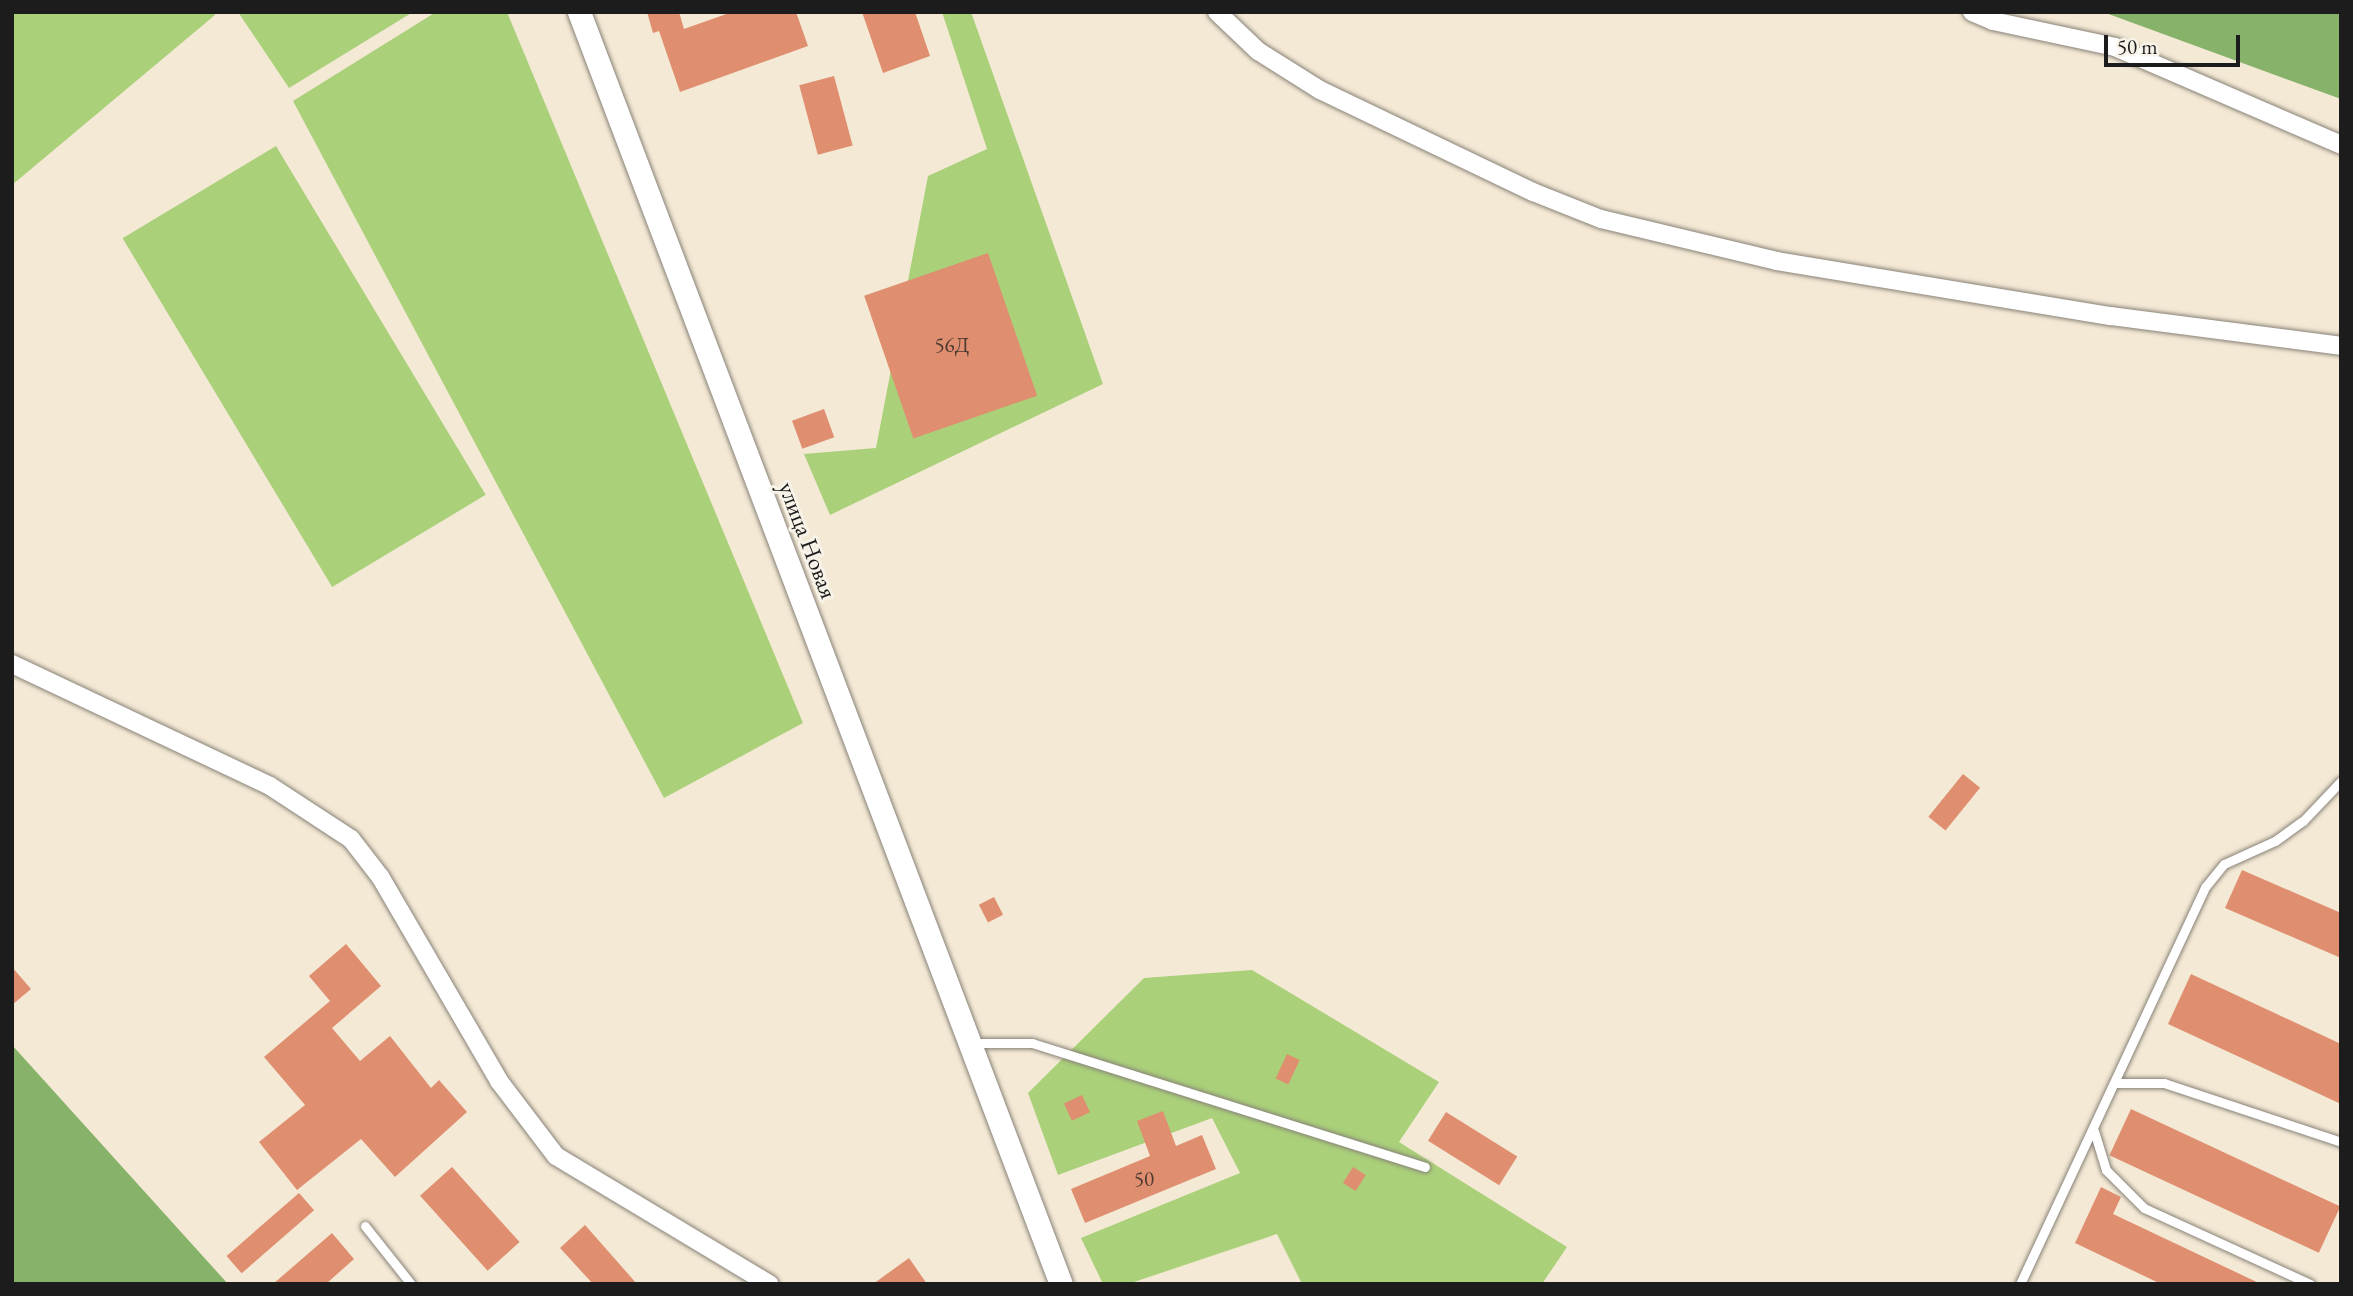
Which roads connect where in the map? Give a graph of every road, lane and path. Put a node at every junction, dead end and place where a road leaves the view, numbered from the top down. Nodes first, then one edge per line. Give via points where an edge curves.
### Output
1 (579, 12) edge
2 (1217, 12) edge
3 (1972, 12) edge
4 (2341, 145) edge
5 (2341, 346) edge
6 (12, 664) edge
7 (2341, 781) edge
8 (972, 1043) junction
9 (2116, 1083) junction
10 (2094, 1132) junction
11 (2341, 1142) edge
12 (1425, 1167) dead end
13 (365, 1226) dead end
14 (411, 1284) edge
15 (769, 1284) edge
16 (1061, 1284) edge
17 (2020, 1284) edge
18 (2310, 1284) edge

1 - 8 street, улица Новая
2 - 5 street via 1258,51 1320,90 1533,192 1601,219 1777,261 2111,316
3 - 4 street via 1993,21 2115,47
6 - 15 street via 270,786 351,839 388,890 499,1081 556,1156
7 - 9 lane via 2303,821 2275,841 2224,864 2206,886
8 - 12 lane via 1032,1043
8 - 16 street, улица Новая
9 - 10 lane
9 - 11 lane via 2164,1083
10 - 17 lane
10 - 18 lane via 2106,1170 2144,1208
13 - 14 lane

